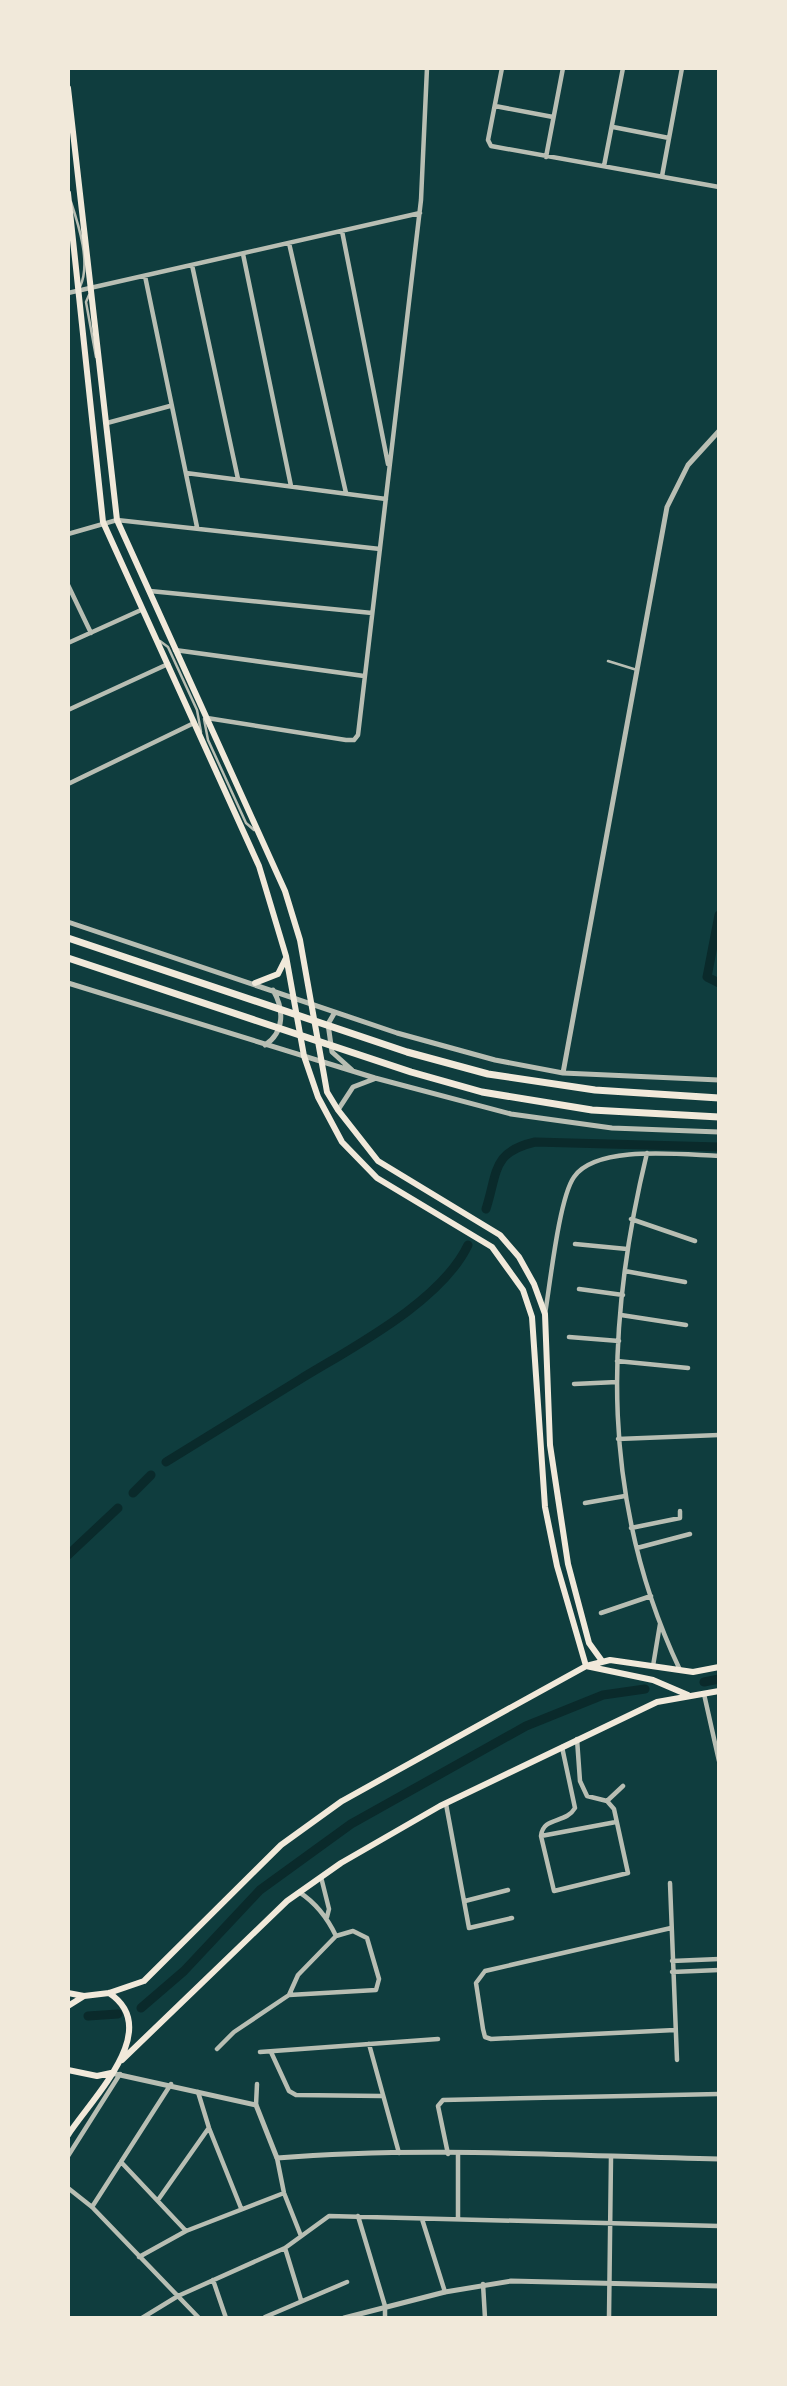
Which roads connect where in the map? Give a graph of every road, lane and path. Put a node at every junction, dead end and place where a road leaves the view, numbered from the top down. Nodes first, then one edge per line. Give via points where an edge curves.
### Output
1 (427, 68) edge
2 (502, 68) edge
3 (563, 68) edge
4 (623, 68) edge
5 (682, 68) edge
6 (68, 88) edge
7 (495, 106) junction
8 (553, 117) junction
9 (612, 127) junction
10 (668, 138) junction
11 (546, 157) junction
12 (604, 166) junction
13 (662, 176) junction
14 (719, 177) edge
15 (718, 187) edge
16 (68, 192) edge
17 (420, 213) junction
18 (342, 231) junction
19 (71, 241) edge
20 (289, 243) junction
21 (243, 254) junction
22 (192, 265) junction
23 (145, 276) junction
24 (91, 290) junction
25 (79, 291) junction
26 (68, 293) edge
27 (170, 406) junction
28 (107, 423) junction
29 (719, 431) edge
30 (389, 468) junction
31 (186, 473) junction
32 (238, 479) junction
33 (291, 486) junction
34 (346, 493) junction
35 (386, 499) junction
36 (117, 520) junction
37 (103, 522) junction
38 (197, 527) junction
39 (68, 534) edge
40 (380, 549) junction
41 (68, 585) edge
42 (150, 591) junction
43 (141, 610) junction
44 (372, 613) junction
45 (92, 632) junction
46 (154, 637) junction
47 (68, 643) edge
48 (176, 650) junction
49 (608, 661) dead end
50 (167, 664) junction
51 (637, 670) junction
52 (364, 676) junction
53 (202, 708) junction
54 (68, 710) edge
55 (207, 718) junction
56 (194, 723) junction
57 (203, 742) junction
58 (68, 784) edge
59 (262, 836) junction
60 (68, 922) edge
61 (68, 938) edge
62 (286, 956) junction
63 (68, 958) edge
64 (68, 983) edge
65 (255, 983) junction
66 (273, 990) junction
67 (296, 999) junction
68 (313, 1004) junction
69 (335, 1012) junction
70 (265, 1045) junction
71 (304, 1056) junction
72 (322, 1061) junction
73 (355, 1072) junction
74 (564, 1073) junction
75 (375, 1079) junction
76 (719, 1080) edge
77 (327, 1092) junction
78 (317, 1093) junction
79 (719, 1098) edge
80 (338, 1110) junction
81 (719, 1116) edge
82 (719, 1132) edge
83 (647, 1153) junction
84 (719, 1156) edge
85 (631, 1219) junction
86 (695, 1241) dead end
87 (575, 1244) dead end
88 (627, 1249) junction
89 (625, 1271) junction
90 (685, 1282) dead end
91 (579, 1289) dead end
92 (623, 1295) junction
93 (545, 1314) junction
94 (621, 1315) junction
95 (686, 1325) dead end
96 (569, 1337) dead end
97 (619, 1341) junction
98 (617, 1361) junction
99 (688, 1368) dead end
100 (617, 1382) junction
101 (573, 1384) dead end
102 (719, 1435) edge
103 (618, 1439) junction
104 (625, 1496) junction
105 (585, 1503) dead end
106 (680, 1511) dead end
107 (631, 1528) junction
108 (690, 1534) dead end
109 (637, 1548) junction
110 (651, 1596) junction
111 (601, 1613) dead end
112 (660, 1623) junction
113 (602, 1661) junction
114 (586, 1666) junction
115 (653, 1666) junction
116 (719, 1667) edge
117 (680, 1670) junction
118 (719, 1691) edge
119 (704, 1693) junction
120 (688, 1695) junction
121 (577, 1739) junction
122 (562, 1746) junction
123 (718, 1752) edge
124 (719, 1761) edge
125 (580, 1781) junction
126 (570, 1784) junction
127 (623, 1786) dead end
128 (607, 1801) junction
129 (445, 1803) junction
130 (616, 1822) junction
131 (541, 1836) junction
132 (320, 1876) junction
133 (670, 1883) dead end
134 (508, 1890) dead end
135 (298, 1892) junction
136 (465, 1901) junction
137 (327, 1917) junction
138 (512, 1918) dead end
139 (671, 1928) junction
140 (336, 1936) junction
141 (719, 1959) edge
142 (671, 1961) junction
143 (719, 1970) edge
144 (672, 1972) junction
145 (68, 1993) edge
146 (108, 1993) junction
147 (289, 1995) junction
148 (84, 1996) junction
149 (68, 2006) edge
150 (675, 2030) junction
151 (438, 2039) dead end
152 (369, 2044) junction
153 (218, 2049) dead end
154 (260, 2052) dead end
155 (271, 2052) junction
156 (122, 2060) junction
157 (677, 2060) dead end
158 (68, 2070) edge
159 (111, 2073) junction
160 (120, 2074) junction
161 (171, 2084) junction
162 (257, 2084) dead end
163 (198, 2092) junction
164 (719, 2094) edge
165 (381, 2096) junction
166 (256, 2105) junction
167 (209, 2128) junction
168 (68, 2135) edge
169 (399, 2154) junction
170 (448, 2154) junction
171 (458, 2155) junction
172 (68, 2156) edge
173 (611, 2157) junction
174 (277, 2158) junction
175 (719, 2159) edge
176 (121, 2162) junction
177 (68, 2188) edge
178 (284, 2193) junction
179 (158, 2200) junction
180 (92, 2207) junction
181 (241, 2208) junction
182 (358, 2217) junction
183 (422, 2219) junction
184 (458, 2219) junction
185 (611, 2222) junction
186 (719, 2226) edge
187 (186, 2231) junction
188 (301, 2236) junction
189 (285, 2248) junction
190 (139, 2257) junction
191 (213, 2280) junction
192 (347, 2282) dead end
193 (608, 2283) junction
194 (483, 2284) junction
195 (719, 2286) edge
196 (444, 2292) junction
197 (178, 2296) junction
198 (301, 2300) junction
199 (385, 2306) junction
200 (265, 2317) edge
201 (142, 2318) edge
202 (200, 2318) edge
203 (226, 2318) edge
204 (344, 2318) edge
205 (385, 2318) edge
206 (485, 2318) edge
207 (609, 2318) edge

1 - 17 street
2 - 7 street
3 - 8 street
4 - 9 street
5 - 10 street
6 - 24 main road
7 - 8 street
7 - 11 street via 488,139 491,146
8 - 11 street
9 - 10 street
9 - 12 street
10 - 13 street
11 - 12 street
12 - 13 street
13 - 15 street
14 - 15 street
16 - 19 main road
16 - 25 lane via 79,225 85,278
17 - 18 street
17 - 30 street
18 - 20 street
18 - 30 street
19 - 25 main road
20 - 21 street
20 - 34 street
21 - 22 street
21 - 33 street
22 - 23 street
22 - 32 street
23 - 24 street
23 - 27 street
24 - 25 street
24 - 28 main road
25 - 26 street
25 - 37 main road
27 - 28 street
27 - 31 street
28 - 36 main road
29 - 51 street via 688,465 670,496
30 - 35 street
31 - 32 street
31 - 38 street
32 - 33 street
33 - 34 street
34 - 35 street
35 - 40 street
36 - 37 street
36 - 38 street
36 - 42 main road
37 - 39 street
37 - 43 main road
38 - 40 street
40 - 44 street
41 - 45 street
42 - 44 street
42 - 48 main road
43 - 45 street
43 - 46 main road
44 - 52 street
45 - 47 street
46 - 50 main road
46 - 57 lane via 168,647 197,710
48 - 52 street
48 - 53 main road
49 - 51 lane
50 - 54 street
50 - 56 main road
51 - 74 street
52 - 55 street via 354,740
53 - 55 main road
53 - 59 lane via 208,740 246,823
55 - 59 main road
56 - 57 main road
56 - 58 street
57 - 62 main road via 259,866
59 - 68 main road via 294,919
60 - 65 street
61 - 79 main road via 407,1052 488,1074 595,1090
62 - 65 main road via 278,974
62 - 67 main road
63 - 81 main road via 470,1088 592,1110
64 - 70 street
65 - 66 street
66 - 67 street
66 - 70 street via 281,1018 275,1038
67 - 68 street
67 - 71 main road
68 - 69 street
68 - 72 main road
69 - 73 street via 327,1024 332,1052
69 - 74 street via 495,1060
70 - 71 street
71 - 72 street
71 - 78 main road
72 - 73 street
72 - 77 main road
73 - 75 street
74 - 76 street
75 - 80 street via 353,1087
75 - 82 street via 563,1123
77 - 78 street
77 - 80 main road
78 - 114 main road via 357,1161 377,1178 492,1247 523,1290 532,1317 545,1507
80 - 93 main road via 378,1161 500,1235 519,1256
83 - 84 street
83 - 85 street
83 - 93 street via 597,1161 574,1177 562,1215
85 - 86 street
85 - 88 street
87 - 88 street
88 - 89 street
89 - 90 street
89 - 92 street
91 - 92 street
92 - 94 street
93 - 113 main road via 554,1488 575,1593 589,1643
94 - 95 street
94 - 97 street
96 - 97 street
97 - 98 street
98 - 99 street
98 - 100 street
100 - 101 street
100 - 103 street
102 - 103 street
103 - 104 street
104 - 105 street
104 - 107 street
106 - 107 street via 680,1518
107 - 109 street
108 - 109 street
109 - 110 street
110 - 111 street
110 - 112 street
112 - 115 street
112 - 117 street
113 - 114 main road
113 - 115 main road
114 - 120 main road via 653,1680
114 - 146 main road via 342,1801 281,1845 144,1981
115 - 117 main road
116 - 117 main road
118 - 119 main road
119 - 120 main road
119 - 123 street
120 - 121 main road via 657,1702
121 - 122 main road
121 - 125 street
122 - 126 street
122 - 129 main road
123 - 124 street
125 - 126 street
125 - 128 street via 587,1796
126 - 131 street via 572,1814 547,1823
127 - 128 street
128 - 130 street
129 - 132 main road
129 - 136 street
130 - 131 street
130 - 131 street via 628,1873 560,1891 551,1888
132 - 135 main road
132 - 137 street
133 - 139 street
134 - 136 street
135 - 137 street
135 - 156 main road
136 - 138 street via 469,1928
137 - 140 street
139 - 142 street
139 - 150 street via 485,1971 476,1983 485,2037 491,2039
140 - 147 street via 298,1975
140 - 147 street via 353,1931 367,1938 379,1979 376,1990
141 - 142 street
142 - 144 street
143 - 144 street
144 - 150 street
145 - 148 main road
146 - 148 main road
146 - 156 main road via 124,2004 131,2026
147 - 153 street via 234,2032
148 - 149 main road
150 - 157 street
151 - 152 street
152 - 155 street
152 - 165 street
154 - 155 street
155 - 165 street via 289,2091 296,2095
156 - 159 main road
158 - 159 main road via 97,2076
159 - 160 street
159 - 168 main road
160 - 161 street
160 - 172 street
161 - 163 street
161 - 176 street
162 - 166 street
163 - 166 street
163 - 167 street
164 - 170 street via 443,2100 438,2106
165 - 169 street
166 - 174 street
167 - 179 street
167 - 181 street
169 - 170 street
169 - 174 street
170 - 171 street
171 - 173 street
171 - 184 street
173 - 175 street
173 - 185 street
174 - 178 street
176 - 179 street
176 - 180 street
177 - 180 street
178 - 181 street
178 - 188 street
179 - 187 street
180 - 190 street
181 - 187 street
182 - 183 street
182 - 188 street via 329,2216
182 - 199 street
183 - 184 street
183 - 196 street
184 - 185 street
185 - 186 street
185 - 193 street
187 - 190 street
188 - 189 street
189 - 191 street
189 - 198 street
190 - 197 street
191 - 197 street
191 - 203 street
192 - 198 street
193 - 194 street
193 - 195 street
193 - 207 street
194 - 196 street
194 - 206 street
196 - 199 street
197 - 201 street
197 - 202 street
198 - 200 street
199 - 204 street
199 - 205 street

